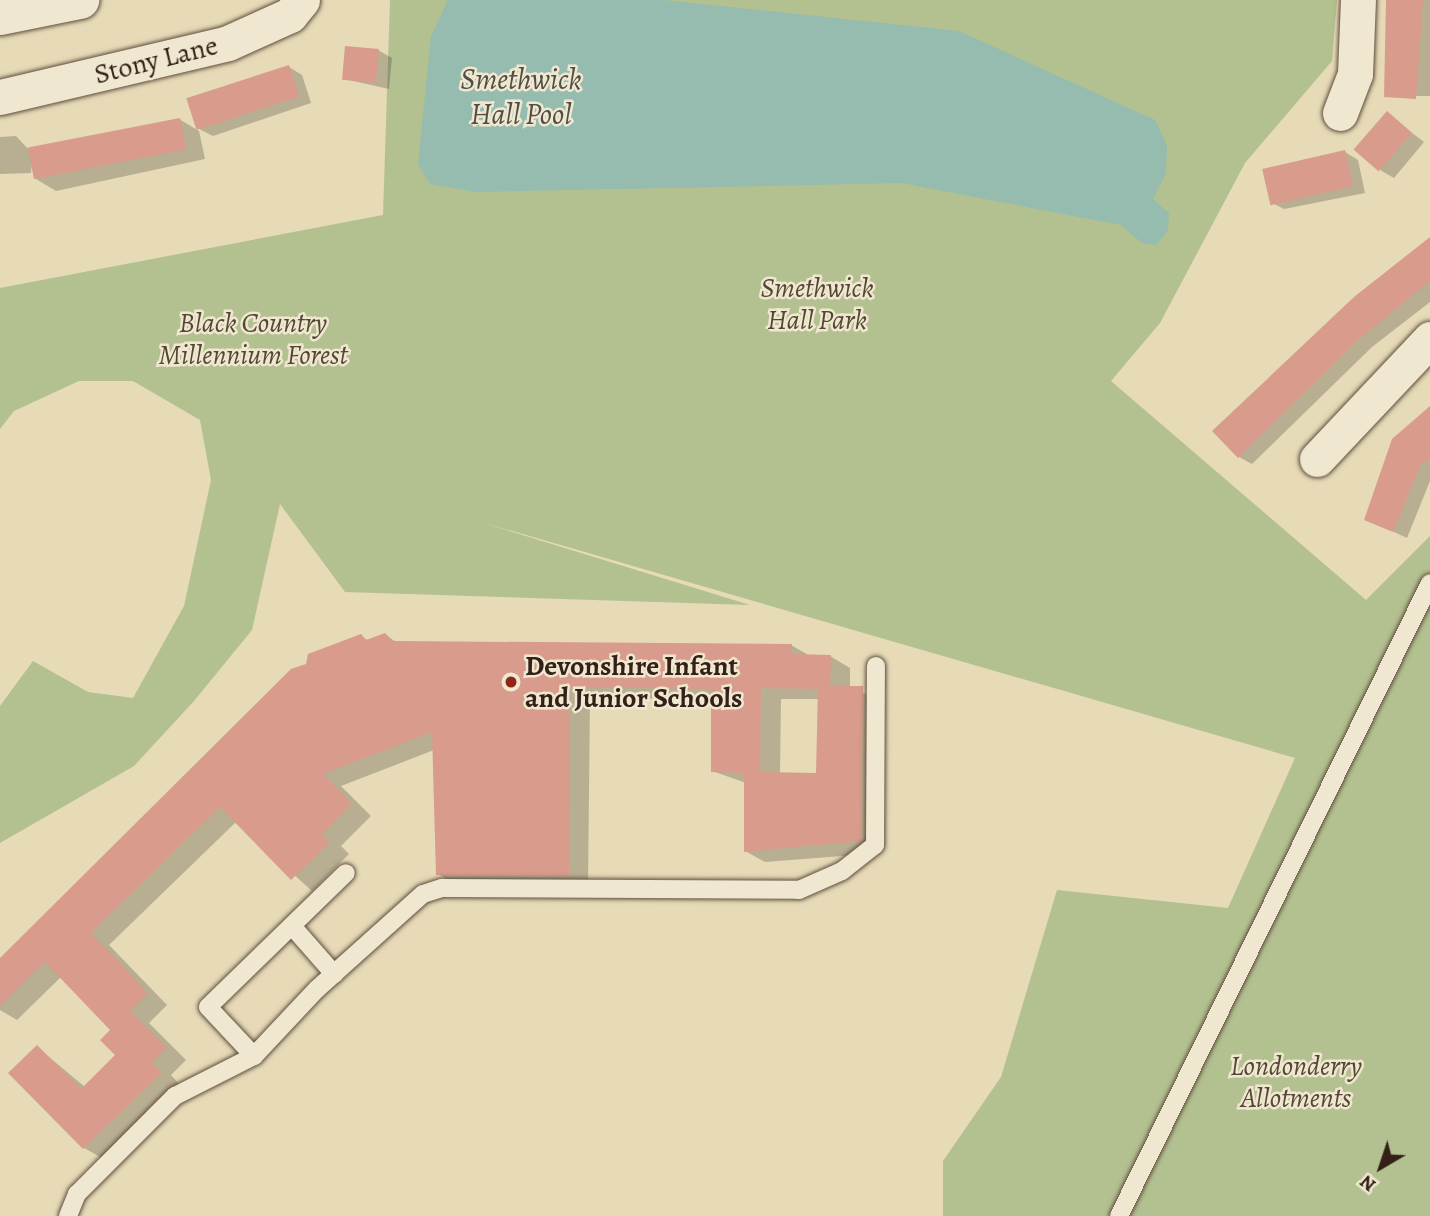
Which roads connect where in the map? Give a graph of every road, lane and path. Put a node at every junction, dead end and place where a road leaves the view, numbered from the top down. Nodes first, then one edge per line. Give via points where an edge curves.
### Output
1 (80, 0) edge
2 (302, 0) edge
3 (1358, 0) edge
4 (0, 16) edge
5 (0, 97) edge
6 (1340, 114) dead end
7 (1430, 339) edge
8 (1317, 459) dead end
9 (1430, 583) edge
10 (876, 666) dead end
11 (346, 873) dead end
12 (292, 926) junction
13 (334, 974) junction
14 (254, 1056) junction
15 (68, 1216) edge
16 (1119, 1216) edge

1 - 4 street
2 - 5 street, Stony Lane via 290,15 228,43
3 - 6 street via 1355,74
7 - 8 street
9 - 16 lane
10 - 13 lane via 876,845 842,871 799,890 442,888 423,894
11 - 12 lane
12 - 13 lane
12 - 14 lane via 208,1007
13 - 14 lane
14 - 15 lane via 174,1096 77,1194

